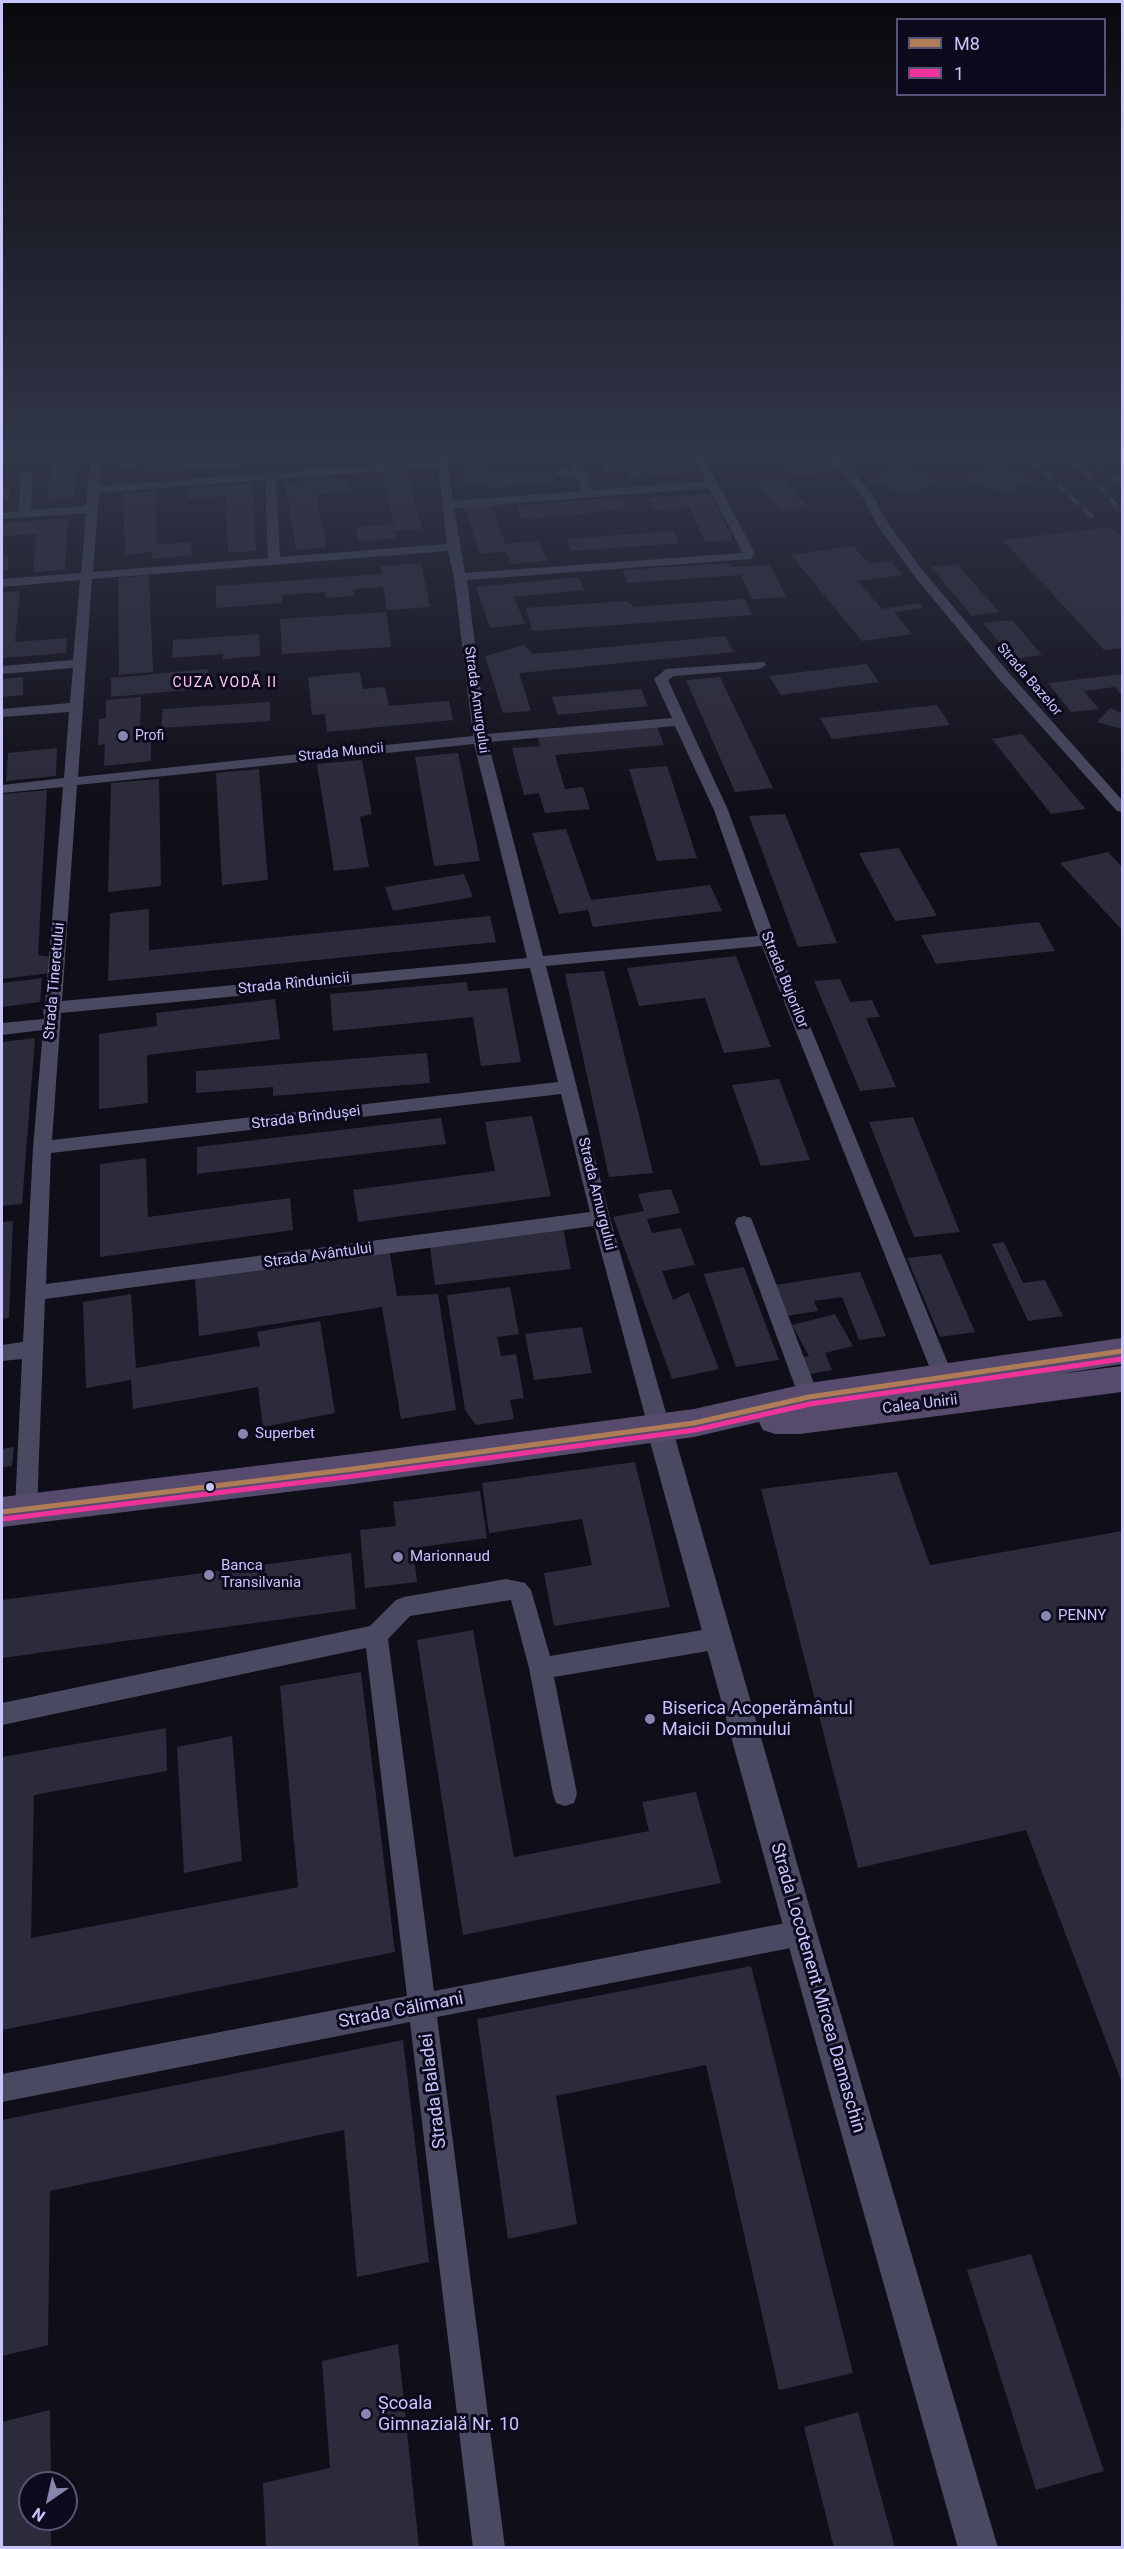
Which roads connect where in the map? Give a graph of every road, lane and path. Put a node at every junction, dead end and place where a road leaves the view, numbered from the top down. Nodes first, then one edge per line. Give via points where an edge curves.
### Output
1 (88, 573) edge
2 (126, 573) edge
3 (459, 573) edge
4 (515, 573) edge
5 (918, 573) edge
6 (88, 576) junction
7 (460, 577) junction
8 (2, 583) edge
9 (79, 664) junction
10 (759, 665) dead end
11 (2, 670) edge
12 (75, 707) junction
13 (2, 713) edge
14 (681, 721) junction
15 (480, 738) junction
16 (70, 781) junction
17 (2, 789) edge
18 (1122, 808) edge
19 (767, 940) junction
20 (536, 961) junction
21 (51, 1016) junction
22 (2, 1029) edge
23 (569, 1087) junction
24 (42, 1148) junction
25 (601, 1218) junction
26 (744, 1224) dead end
27 (36, 1293) junction
28 (34, 1349) junction
29 (1122, 1351) edge
30 (2, 1353) edge
31 (943, 1376) junction
32 (1122, 1379) edge
33 (809, 1397) junction
34 (717, 1420) junction
35 (659, 1427) junction
36 (14, 1510) edge
37 (376, 1635) junction
38 (720, 1638) junction
39 (541, 1668) junction
40 (2, 1714) edge
41 (564, 1794) dead end
42 (801, 1933) junction
43 (424, 2007) junction
44 (2, 2088) edge
45 (489, 2547) edge
46 (978, 2547) edge

1 - 6 street, Strada Tineretului
2 - 6 street
3 - 7 street, Strada Amurgului
4 - 7 street
5 - 18 street, Strada Bazelor
6 - 8 street
6 - 9 street, Strada Tineretului
7 - 15 street, Strada Amurgului
9 - 11 street
9 - 12 street, Strada Tineretului
10 - 14 street, Strada Bujorilor via 667,674 661,679
12 - 13 street
12 - 16 street, Strada Tineretului
14 - 15 street, Strada Muncii
14 - 19 street, Strada Bujorilor via 721,810
15 - 16 street, Strada Muncii
15 - 20 street, Strada Amurgului
16 - 17 street, Strada Muncii
16 - 21 street, Strada Tineretului
19 - 20 street
19 - 31 street, Strada Bujorilor
20 - 21 street, Strada Rîndunicii
20 - 23 street, Strada Amurgului
21 - 22 street, Strada Rîndunicii
21 - 24 street, Strada Tineretului
23 - 24 street, Strada Brîndușei
23 - 25 street, Strada Amurgului
24 - 27 street, Strada Tineretului
25 - 27 street, Strada Avântului
25 - 35 street, Strada Amurgului
26 - 33 street
27 - 28 street, Strada Tineretului
28 - 30 street
28 - 36 street, Strada Tineretului
29 - 31 main road, Calea Unirii
31 - 33 main road, Calea Unirii
32 - 34 main road, Calea Unirii via 800,1420
33 - 34 main road, Calea Unirii
34 - 35 main road, Calea Unirii
35 - 36 main road, Calea Unirii
35 - 38 street, Strada Locotenent Mircea Damaschin
37 - 39 street via 404,1607 517,1590 523,1597
37 - 40 street
37 - 43 street, Strada Baladei
38 - 39 street
38 - 42 street, Strada Locotenent Mircea Damaschin
39 - 41 street
42 - 43 street, Strada Călimani
42 - 46 street, Strada Locotenent Mircea Damaschin
43 - 44 street, Strada Călimani
43 - 45 street, Strada Baladei

